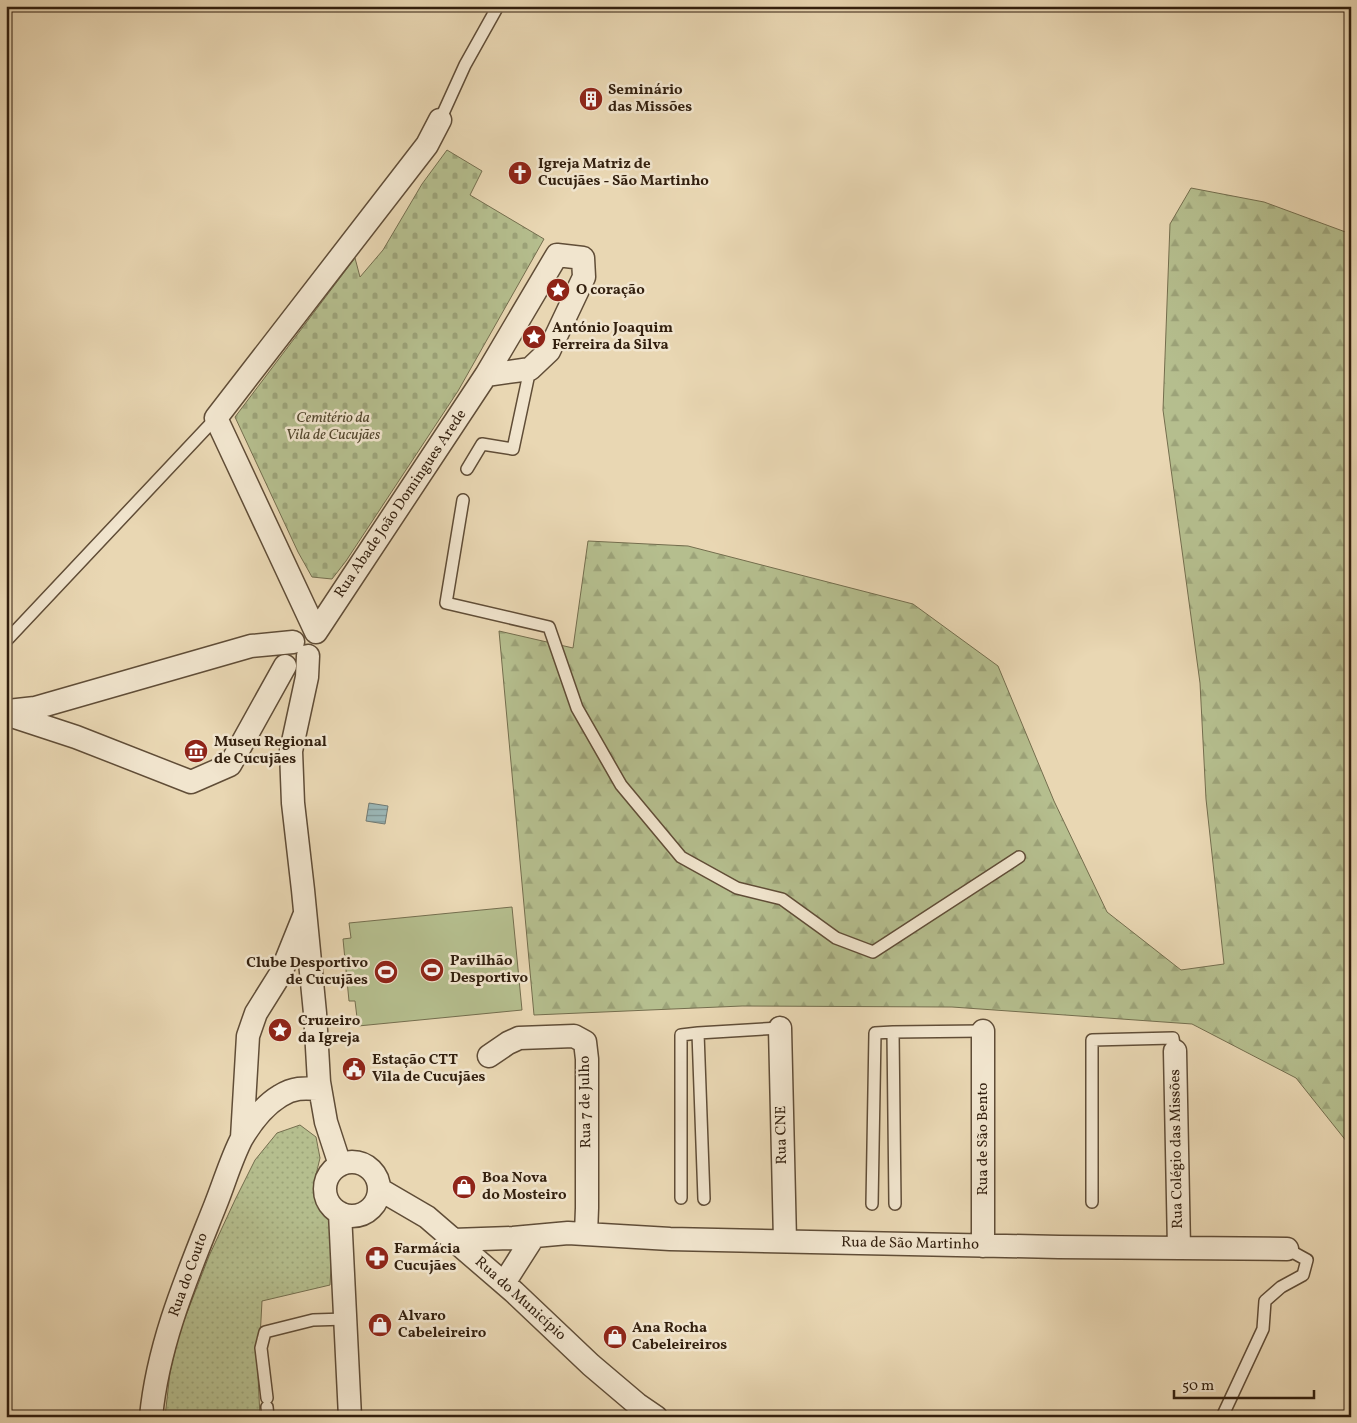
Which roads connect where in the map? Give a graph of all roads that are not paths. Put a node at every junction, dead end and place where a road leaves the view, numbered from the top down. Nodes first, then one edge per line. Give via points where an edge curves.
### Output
1 (498, 6) edge
2 (440, 120) joint
3 (530, 369) junction
4 (486, 375) junction
5 (216, 418) junction
6 (467, 469) dead end
7 (463, 500) dead end
8 (316, 632) junction
9 (6, 641) edge
10 (300, 649) junction
11 (285, 666) dead end
12 (6, 713) edge
13 (1019, 857) dead end
14 (306, 913) junction
15 (780, 1028) joint
16 (893, 1032) junction
17 (983, 1032) joint
18 (698, 1033) junction
19 (1175, 1051) joint
20 (489, 1056) dead end
21 (320, 1089) junction
22 (242, 1138) junction
23 (340, 1165) junction
24 (379, 1189) junction
25 (681, 1198) dead end
26 (704, 1199) dead end
27 (1092, 1202) dead end
28 (872, 1204) dead end
29 (895, 1204) dead end
30 (340, 1212) junction
31 (586, 1234) junction
32 (534, 1236) junction
33 (454, 1240) junction
34 (785, 1241) junction
35 (983, 1246) junction
36 (1179, 1248) junction
37 (1287, 1249) joint
38 (504, 1283) junction
39 (346, 1318) junction
40 (267, 1407) edge
41 (151, 1417) edge
42 (350, 1417) edge
43 (656, 1417) edge
44 (1222, 1417) edge

1 - 2 lane via 465,65
2 - 5 street via 428,145
3 - 4 street
3 - 4 street, Rua Abade João Domingues Arede via 549,351 584,277 583,258 557,255
3 - 6 lane via 513,449 482,444
4 - 8 street, Rua Abade João Domingues Arede
5 - 8 street
5 - 9 lane
7 - 13 lane via 446,603 549,627 577,708 621,785 681,857 737,888 782,898 836,938 873,952
8 - 10 street via 320,644 314,654
10 - 12 street via 252,646 35,708
10 - 14 street via 307,677 291,752 293,802
11 - 12 street via 230,765 191,782
14 - 21 street
14 - 22 street, Rua do Couto via 281,973 256,1013 248,1036
15 - 18 lane
15 - 34 street, Rua CNE
16 - 17 lane
16 - 28 lane via 875,1033
16 - 29 lane
17 - 35 street, Rua de São Bento
18 - 25 lane via 682,1035
18 - 26 lane
19 - 27 lane via 1173,1038 1092,1040
19 - 36 street, Rua Colégio das Missões
20 - 31 street, Rua 7 de Julho via 519,1038 574,1036 584,1042 587,1069
21 - 22 street, Rua do Couto via 297,1088 280,1096 260,1114
21 - 23 street via 326,1122
22 - 41 street, Rua do Couto via 167,1335 154,1385
23 - 24 street via 358,1162 366,1166 378,1180
23 - 30 street via 327,1179 326,1189 332,1207
24 - 30 street via 378,1198 366,1212 349,1215
24 - 33 street, Rua do Município via 427,1217
30 - 39 street
31 - 32 street, Rua de São Martinho
31 - 34 street, Rua de São Martinho
32 - 33 street, Rua de São Martinho
32 - 38 street
33 - 38 street, Rua do Município
34 - 35 street, Rua de São Martinho
35 - 36 street, Rua de São Martinho
36 - 37 street, Rua de São Martinho
37 - 44 lane via 1307,1260 1303,1275 1281,1287 1265,1301 1263,1329
38 - 43 street, Rua do Município via 591,1365
39 - 40 lane via 313,1320 264,1332 261,1348
39 - 42 street

